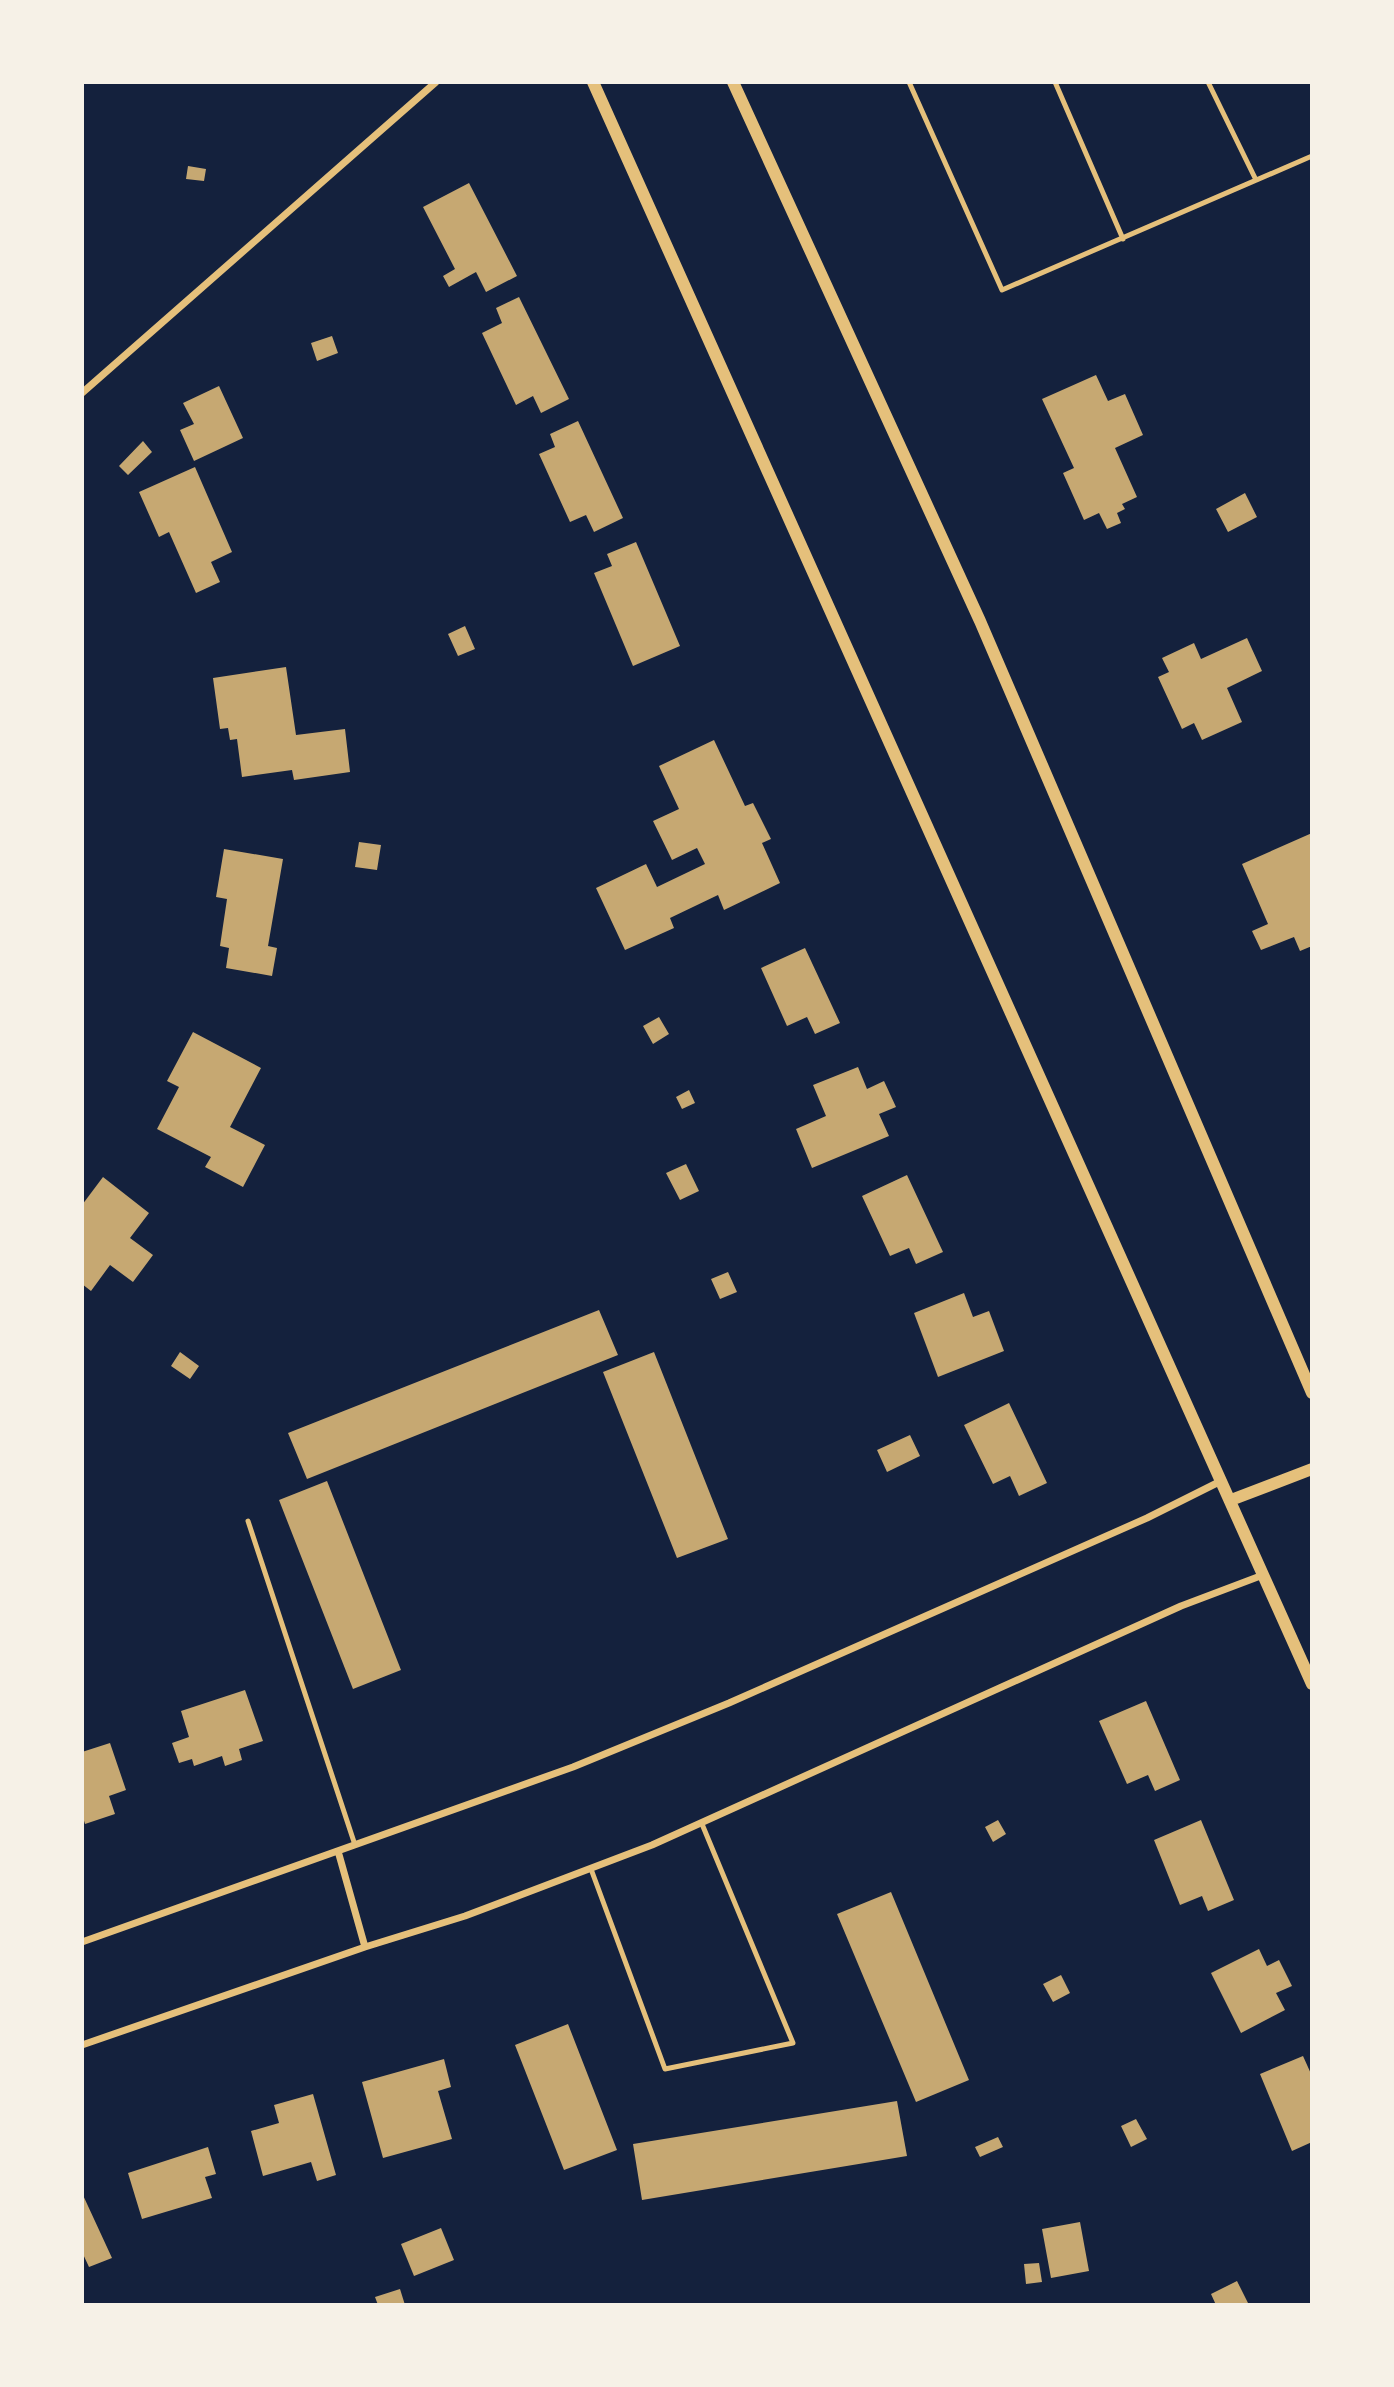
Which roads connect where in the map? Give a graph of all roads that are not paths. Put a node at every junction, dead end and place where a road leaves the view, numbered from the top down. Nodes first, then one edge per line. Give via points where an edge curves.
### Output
1 (436, 82) edge
2 (593, 82) edge
3 (733, 82) edge
4 (909, 82) edge
5 (1055, 82) edge
6 (1208, 82) edge
7 (1312, 156) edge
8 (1256, 180) junction
9 (1123, 239) junction
10 (82, 393) edge
11 (1312, 1393) edge
12 (1312, 1469) edge
13 (1222, 1480) junction
14 (1231, 1500) junction
15 (248, 1521) dead end
16 (1263, 1575) junction
17 (1312, 1684) edge
18 (702, 1824) junction
19 (355, 1845) junction
20 (338, 1851) junction
21 (590, 1869) junction
22 (82, 1941) edge
23 (365, 1947) junction
24 (82, 2045) edge

1 - 10 street
2 - 13 street
3 - 11 street via 980,621
4 - 9 lane via 1002,290
5 - 9 lane
6 - 8 lane
7 - 8 lane
8 - 9 lane
12 - 14 street
13 - 14 street
13 - 19 street via 1147,1518 729,1703 572,1767
14 - 16 street
15 - 19 lane
16 - 17 street
16 - 18 street via 1181,1606
18 - 21 street
18 - 21 lane via 793,2043 665,2068
19 - 20 street
20 - 22 street
20 - 23 street
21 - 23 street
23 - 24 street

